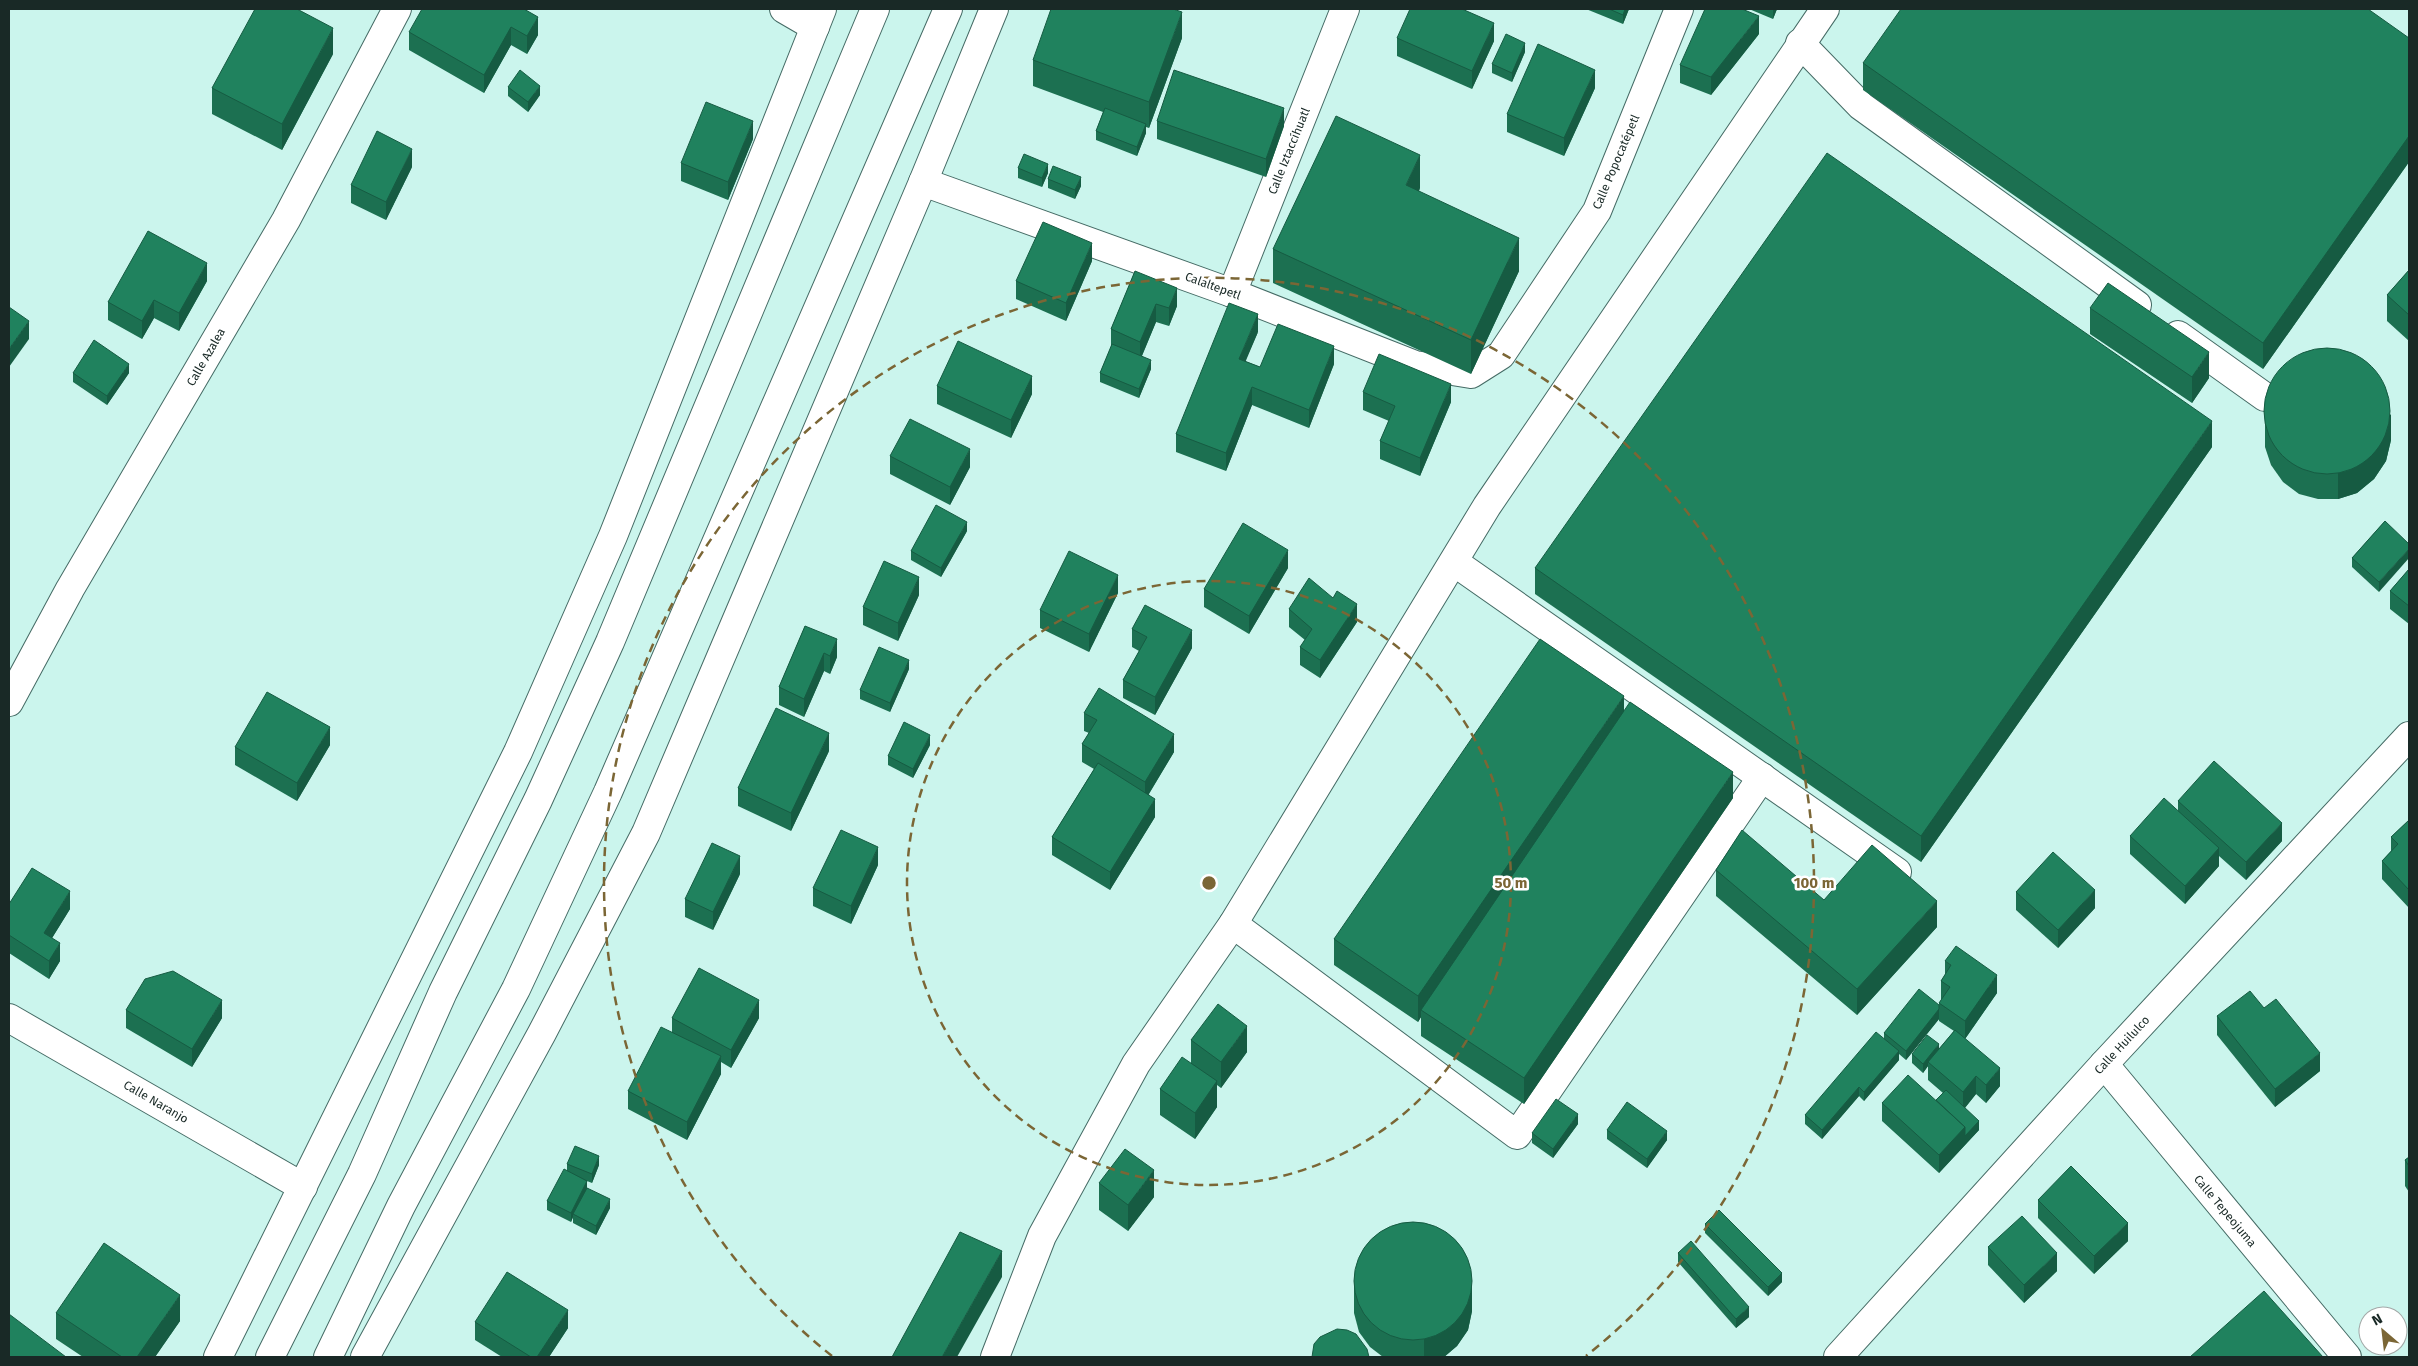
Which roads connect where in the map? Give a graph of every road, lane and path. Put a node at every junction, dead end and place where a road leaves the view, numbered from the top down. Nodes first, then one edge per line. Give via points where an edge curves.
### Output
1 (397, 9) edge
2 (784, 9) edge
3 (875, 9) edge
4 (948, 9) edge
5 (994, 9) edge
6 (1345, 9) edge
7 (1680, 9) edge
8 (1825, 9) edge
9 (819, 18) edge
10 (1800, 43) junction
11 (923, 182) junction
12 (1232, 293) junction
13 (1501, 355) joint
14 (2265, 397) edge
15 (1454, 562) junction
16 (9, 702) edge
17 (2409, 736) edge
18 (1762, 778) junction
19 (1917, 886) edge
20 (1233, 924) junction
21 (9, 1018) edge
22 (2104, 1064) junction
23 (303, 1187) junction
24 (218, 1357) edge
25 (270, 1357) edge
26 (328, 1357) edge
27 (365, 1357) edge
28 (995, 1357) edge
29 (1838, 1357) edge
30 (2347, 1357) edge

1 - 16 street, Calle Azalea via 286,220 70,589
2 - 9 street
3 - 25 street via 610,642 538,800 443,992 362,1174
4 - 26 street via 608,792 516,989 401,1206
5 - 11 street
6 - 12 street, Calle Iztaccíhuatl
7 - 13 street, Calle Popocatépetl via 1597,211
8 - 10 street
9 - 23 street via 605,554 518,752
10 - 14 street via 1861,106
10 - 15 street via 1487,506
11 - 12 street, Calaltepetl
11 - 27 street via 646,833 542,1033
12 - 13 street, Calaltepetl via 1415,365 1471,374
15 - 18 street
15 - 20 street
17 - 22 street, Calle Huilulco
18 - 19 street
18 - 20 street via 1517,1136
20 - 28 street via 1131,1073 1042,1236
21 - 23 street, Calle Naranjo
22 - 29 street, Calle Huilulco
22 - 30 street, Calle Tepeojuma
23 - 24 street

